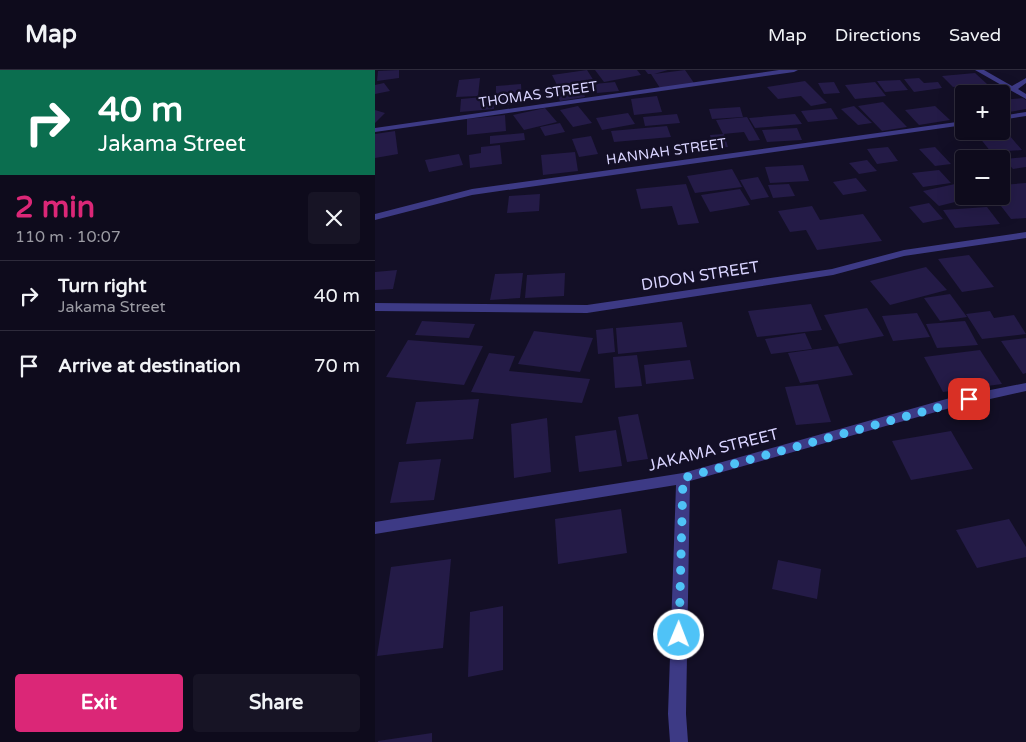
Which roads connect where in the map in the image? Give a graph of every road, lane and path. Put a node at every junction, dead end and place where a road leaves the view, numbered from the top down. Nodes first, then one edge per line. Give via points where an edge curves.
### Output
1 (794, 70) edge
2 (979, 70) edge
3 (1026, 80) edge
4 (1013, 89) junction
5 (1026, 97) edge
6 (1026, 114) edge
7 (1010, 117) edge
8 (955, 124) edge
9 (375, 130) edge
10 (375, 217) edge
11 (1026, 234) edge
12 (375, 307) edge
13 (1026, 388) edge
14 (683, 478) junction
15 (375, 528) edge
16 (679, 742) edge

1 - 9 street, THOMAS STREET
2 - 4 street
3 - 4 street
4 - 5 street
6 - 7 street
8 - 10 street, HANNAH STREET via 472,192
11 - 12 street, DIDON STREET via 861,262 833,272 587,309
13 - 14 street, JAKAMA STREET via 950,403
14 - 15 street, JAKAMA STREET
14 - 16 street via 677,704

